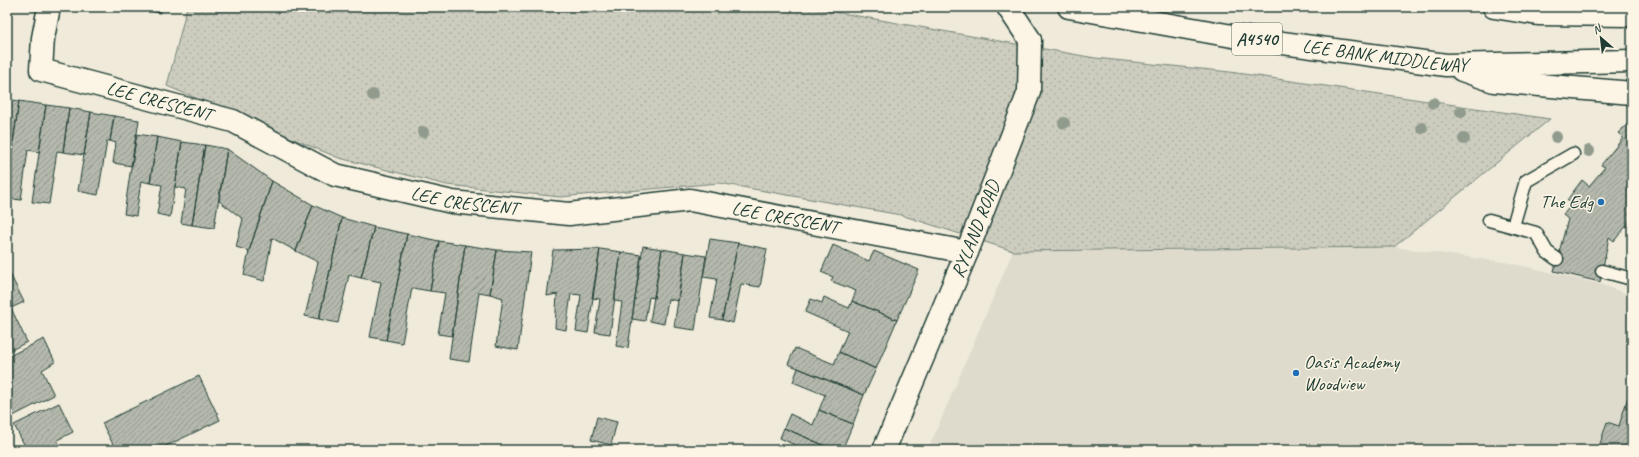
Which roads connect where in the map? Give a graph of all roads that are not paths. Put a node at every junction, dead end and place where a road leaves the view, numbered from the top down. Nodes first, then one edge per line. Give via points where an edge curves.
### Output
1 (49, 7) edge
2 (1008, 7) edge
3 (1069, 7) edge
4 (1494, 7) edge
5 (1632, 15) edge
6 (1632, 62) edge
7 (1446, 65) junction
8 (1632, 93) edge
9 (1573, 154) dead end
10 (1489, 220) dead end
11 (1513, 226) junction
12 (967, 252) junction
13 (1557, 259) dead end
14 (1602, 271) dead end
15 (1632, 279) edge
16 (884, 450) edge

1 - 12 main road, LEE CRESCENT via 43,38 41,70 233,121 335,175 452,202 569,214 690,200
2 - 12 main road, RYLAND ROAD via 1030,40 1028,92
3 - 7 main road, LEE BANK MIDDLEWAY / A4540 via 1238,37
4 - 5 main road via 1538,14
6 - 7 main road, LEE BANK MIDDLEWAY / A4540
7 - 8 main road via 1494,80
9 - 11 lane via 1526,181
10 - 11 lane
11 - 13 lane via 1536,233 1547,252
12 - 16 main road, RYLAND ROAD
14 - 15 lane

